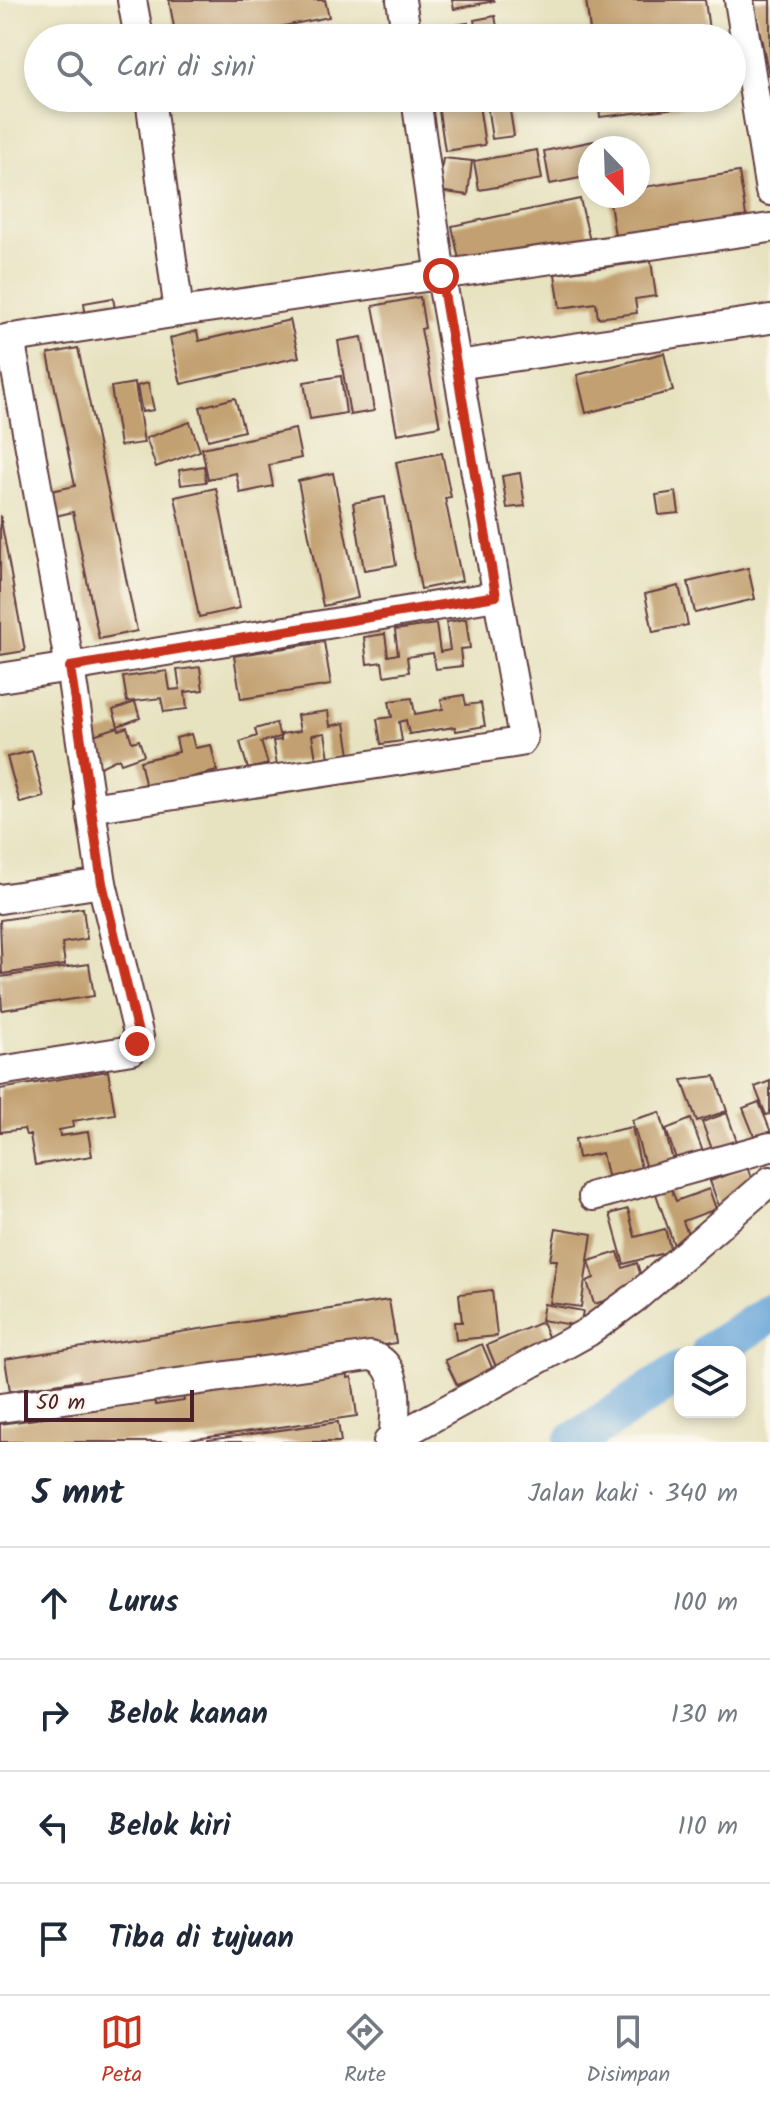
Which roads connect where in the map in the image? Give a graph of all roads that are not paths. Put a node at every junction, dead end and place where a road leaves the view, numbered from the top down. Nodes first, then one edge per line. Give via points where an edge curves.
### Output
1 (132, 0) edge
2 (401, 0) edge
3 (739, 0) edge
4 (136, 24) edge
5 (405, 24) edge
6 (743, 24) edge
7 (746, 43) edge
8 (152, 112) edge
9 (418, 112) edge
10 (770, 191) edge
11 (770, 228) edge
12 (441, 276) junction
13 (179, 312) junction
14 (770, 319) edge
15 (5, 339) edge
16 (457, 365) junction
17 (496, 596) junction
18 (70, 667) junction
19 (0, 678) edge
20 (90, 808) junction
21 (102, 883) junction
22 (0, 899) edge
23 (0, 1071) edge
24 (770, 1147) edge
25 (770, 1181) edge
26 (593, 1196) dead end
27 (0, 1408) edge
28 (391, 1441) edge

1 - 4 street
2 - 5 street
3 - 6 street
7 - 10 street
8 - 13 street
9 - 12 street
11 - 12 street
12 - 13 street
12 - 16 street
13 - 15 street
14 - 16 street
15 - 18 street
16 - 17 street
17 - 18 street
17 - 20 street via 525,732 520,742
18 - 19 street
18 - 20 street
20 - 21 street
21 - 22 street
21 - 23 street via 137,1044 132,1050
24 - 26 street
25 - 28 street via 588,1332
27 - 28 street via 370,1356 388,1365 397,1408

